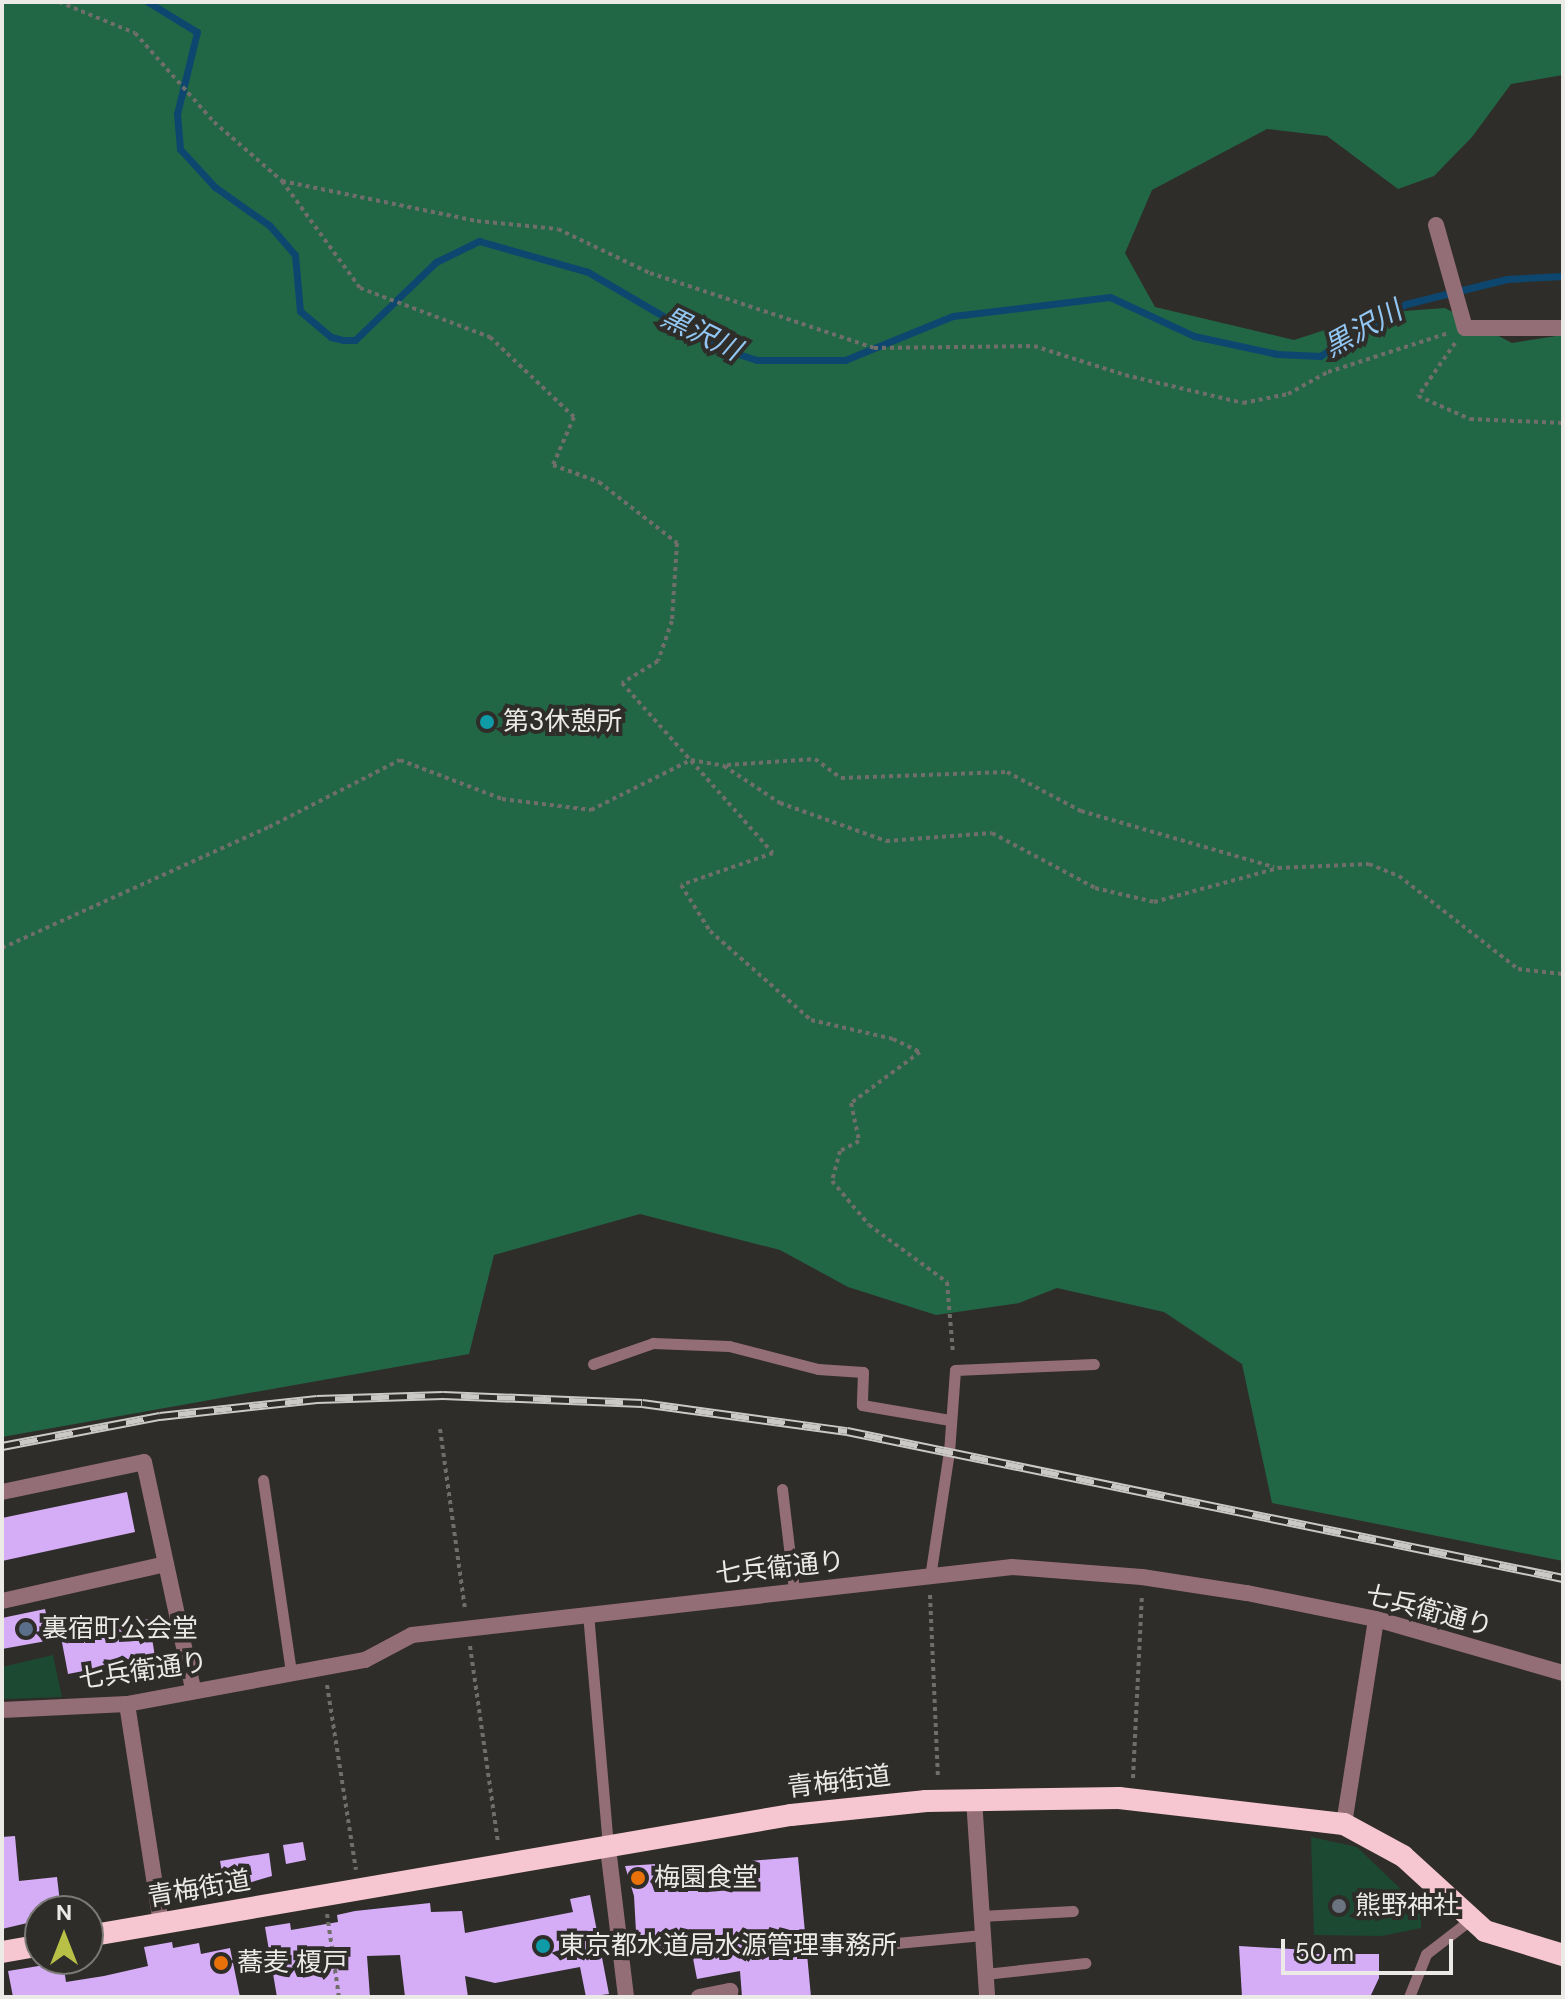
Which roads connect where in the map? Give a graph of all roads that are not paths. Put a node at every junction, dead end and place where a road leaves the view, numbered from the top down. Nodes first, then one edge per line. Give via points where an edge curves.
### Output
1 (1436, 225) dead end
2 (1563, 328) edge
3 (593, 1364) dead end
4 (1094, 1364) dead end
5 (950, 1420) junction
6 (263, 1480) dead end
7 (782, 1489) dead end
8 (2, 1492) edge
9 (166, 1564) junction
10 (930, 1577) junction
11 (794, 1590) junction
12 (2, 1601) edge
13 (588, 1613) junction
14 (1376, 1619) junction
15 (291, 1673) junction
16 (1563, 1673) edge
17 (193, 1689) junction
18 (127, 1704) junction
19 (2, 1710) edge
20 (974, 1799) junction
21 (1344, 1824) junction
22 (608, 1848) junction
23 (1073, 1911) dead end
24 (981, 1916) junction
25 (1470, 1920) junction
26 (161, 1923) junction
27 (104, 1933) edge
28 (983, 1935) junction
29 (886, 1944) dead end
30 (24, 1948) edge
31 (2, 1952) edge
32 (1563, 1955) edge
33 (1085, 1963) dead end
34 (985, 1974) junction
35 (626, 1997) edge
36 (699, 1997) edge
37 (730, 1997) edge
38 (987, 1997) edge
39 (1409, 1997) edge

1 - 2 street via 1465,328
3 - 5 lane via 653,1343 729,1346 818,1369 863,1372 862,1405
4 - 5 lane via 955,1370
5 - 10 lane
6 - 15 lane
7 - 11 lane
8 - 9 street via 144,1462
9 - 12 street
9 - 17 street
10 - 11 street, 七兵衛通り
10 - 14 street, 七兵衛通り via 1012,1567 1142,1577
11 - 13 street, 七兵衛通り
13 - 15 street, 七兵衛通り via 412,1635 365,1660
13 - 22 lane
14 - 16 street, 七兵衛通り
14 - 21 street
15 - 17 street, 七兵衛通り
17 - 18 street, 七兵衛通り
18 - 19 street, 七兵衛通り
18 - 26 street
20 - 21 highway, 青梅街道 via 1133,1799
20 - 22 highway, 青梅街道 via 791,1815
20 - 24 street
21 - 25 highway, 青梅街道 via 1403,1856
22 - 26 highway, 青梅街道
22 - 35 street
23 - 24 lane
24 - 28 street
25 - 32 highway, 青梅街道 via 1500,1939
25 - 39 lane via 1426,1954
26 - 27 highway, 青梅街道
28 - 29 lane
28 - 34 street
30 - 31 highway
33 - 34 lane
34 - 38 street
36 - 37 street via 730,1991

